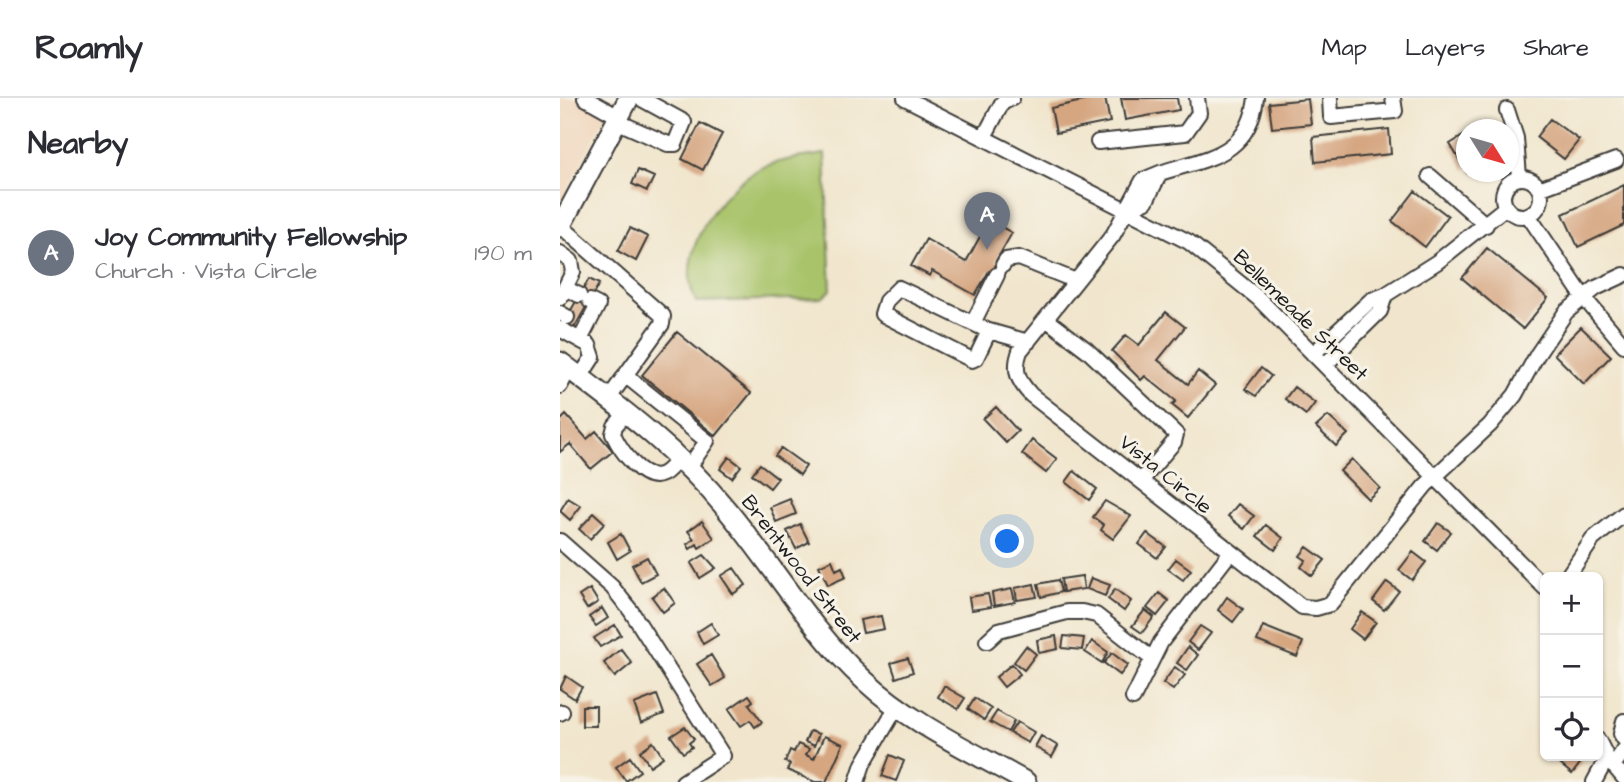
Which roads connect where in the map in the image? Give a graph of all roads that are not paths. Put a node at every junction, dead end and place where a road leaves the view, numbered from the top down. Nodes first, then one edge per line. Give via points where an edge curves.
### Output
1 (585, 98) edge
2 (629, 98) edge
3 (640, 98) edge
4 (905, 98) edge
5 (1012, 98) edge
6 (1198, 98) edge
7 (1256, 98) edge
8 (1329, 98) edge
9 (1393, 98) edge
10 (1507, 110) dead end
11 (618, 119) junction
12 (1510, 119) edge
13 (984, 137) junction
14 (1098, 142) dead end
15 (1616, 160) dead end
16 (1430, 176) dead end
17 (1519, 177) edge
18 (1513, 182) edge
19 (1539, 189) junction
20 (1506, 207) junction
21 (1128, 209) junction
22 (1528, 215) junction
23 (1486, 225) junction
24 (560, 227) edge
25 (560, 253) edge
26 (1624, 275) edge
27 (1076, 281) junction
28 (563, 293) edge
29 (1584, 298) junction
30 (1046, 319) junction
31 (1360, 321) junction
32 (973, 323) junction
33 (572, 325) edge
34 (989, 331) junction
35 (1028, 342) junction
36 (1624, 345) edge
37 (1313, 354) junction
38 (1325, 365) junction
39 (567, 373) edge
40 (625, 375) junction
41 (609, 398) junction
42 (626, 412) junction
43 (684, 462) junction
44 (1436, 477) junction
45 (1141, 481) junction
46 (1624, 514) edge
47 (560, 541) edge
48 (1230, 553) junction
49 (1570, 572) edge
50 (1540, 583) edge
51 (987, 641) dead end
52 (1151, 658) junction
53 (1133, 698) dead end
54 (896, 708) junction
55 (1624, 721) edge
56 (1624, 740) edge
57 (1603, 749) edge
58 (1624, 750) edge
59 (1610, 762) junction
60 (1624, 778) edge
61 (683, 782) edge
62 (857, 782) edge
63 (1026, 782) edge
64 (1594, 782) edge

1 - 11 street
2 - 11 main road
3 - 11 street via 684,122 675,144
4 - 13 street, Bellemeade Street
5 - 13 street via 1002,103
6 - 14 street via 1199,113 1185,134
7 - 21 street, Vista Circle via 1246,130 1233,147 1160,173 1146,201
8 - 9 street via 1331,117 1395,110
10 - 12 street
11 - 24 main road
13 - 21 street, Bellemeade Street
15 - 19 street
16 - 23 street
17 - 19 street via 1531,180
18 - 20 street via 1504,189
19 - 22 street via 1538,207
20 - 22 street via 1516,215
20 - 23 street
21 - 27 street, Vista Circle
21 - 37 street, Bellemeade Street via 1189,242 1216,263
22 - 29 street
23 - 31 street via 1385,295 1380,311
24 - 40 street via 663,316
25 - 28 street via 572,261 573,272
26 - 29 street, Vista Circle
27 - 30 street, Vista Circle
27 - 32 street via 1019,258 1006,260
28 - 33 street via 598,305
29 - 36 street
29 - 44 street, Vista Circle via 1566,312 1515,395
30 - 35 street, Vista Circle
30 - 45 street via 1087,350 1176,434
31 - 37 street
31 - 38 street
32 - 34 street
32 - 34 street via 899,288 882,314 972,360
33 - 39 street via 593,357
34 - 35 street
35 - 45 street, Vista Circle via 1016,363 1021,384
37 - 38 street, Bellemeade Street
38 - 44 street, Bellemeade Street
39 - 41 main road, Brentwood Street
40 - 41 street
40 - 43 street via 707,441
41 - 42 main road, Brentwood Street
42 - 43 main road, Brentwood Street
42 - 43 street via 613,434 643,473 658,476
43 - 54 main road, Brentwood Street via 839,655
44 - 48 street, Vista Circle via 1330,604 1302,607
44 - 50 street, Bellemeade Street
45 - 48 street, Vista Circle
46 - 49 street via 1593,539
47 - 61 street via 612,587 631,611 723,756
48 - 52 street
51 - 52 street via 999,630 1082,612 1096,615
52 - 53 street
54 - 62 street
54 - 63 main road, Brentwood Street
55 - 56 street
57 - 59 street
58 - 59 street
59 - 60 street
59 - 64 street

